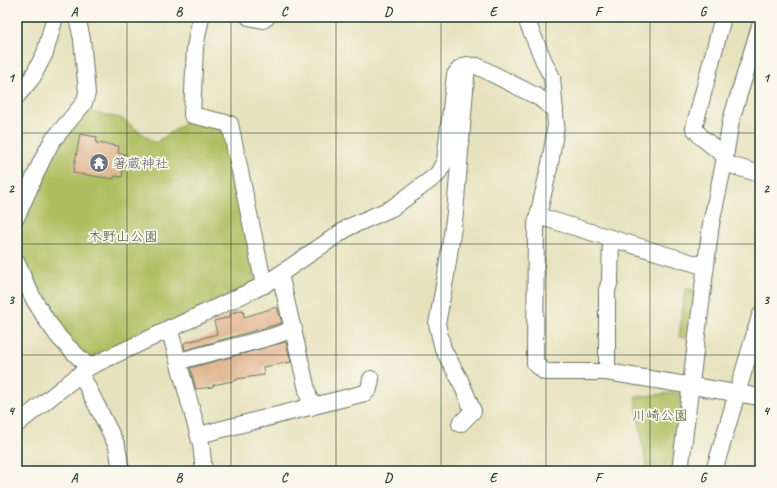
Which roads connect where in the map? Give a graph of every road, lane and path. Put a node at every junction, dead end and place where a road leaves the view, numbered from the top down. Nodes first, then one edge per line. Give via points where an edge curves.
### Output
1 (55, 17) edge
2 (77, 17) edge
3 (201, 17) edge
4 (249, 17) edge
5 (267, 17) edge
6 (528, 17) edge
7 (724, 17) edge
8 (760, 26) edge
9 (467, 65) junction
10 (17, 96) edge
11 (555, 110) junction
12 (725, 160) junction
13 (760, 174) edge
14 (17, 216) edge
15 (538, 216) junction
16 (611, 239) junction
17 (17, 263) edge
18 (706, 267) junction
19 (280, 274) junction
20 (264, 285) junction
21 (760, 316) edge
22 (170, 328) junction
23 (294, 329) junction
24 (179, 361) junction
25 (85, 370) junction
26 (608, 372) junction
27 (371, 379) dead end
28 (690, 386) junction
29 (737, 394) junction
30 (760, 397) edge
31 (311, 406) junction
32 (17, 424) edge
33 (460, 424) dead end
34 (198, 434) junction
35 (121, 471) edge
36 (204, 471) edge
37 (680, 471) edge
38 (714, 471) edge

1 - 10 street via 45,53 32,78
2 - 14 street via 82,39 87,93 84,102 52,141
3 - 20 street via 195,47 192,115 230,124
4 - 5 street via 263,20
6 - 11 street via 528,24 552,77
7 - 12 street via 694,128
8 - 12 street via 731,120
9 - 11 street via 477,66 538,97
9 - 19 street via 458,69 455,75 445,161 436,175 392,208 349,227
9 - 33 street via 455,213 437,324 443,348 473,411
11 - 15 street via 556,125 550,164
12 - 13 street
12 - 18 street via 711,224
15 - 16 street
15 - 26 street via 536,363 545,372
16 - 18 street
16 - 26 street via 610,281 607,290
17 - 25 street via 24,282 43,314
18 - 28 street
19 - 20 street
19 - 23 street
20 - 22 street
21 - 29 street
22 - 24 street
22 - 25 street
23 - 24 street
23 - 31 street
24 - 34 street
25 - 32 street
25 - 35 street via 117,446
26 - 28 street
27 - 31 street via 369,389 365,393
28 - 29 street
28 - 37 street
29 - 30 street
29 - 38 street
31 - 34 street
34 - 36 street

